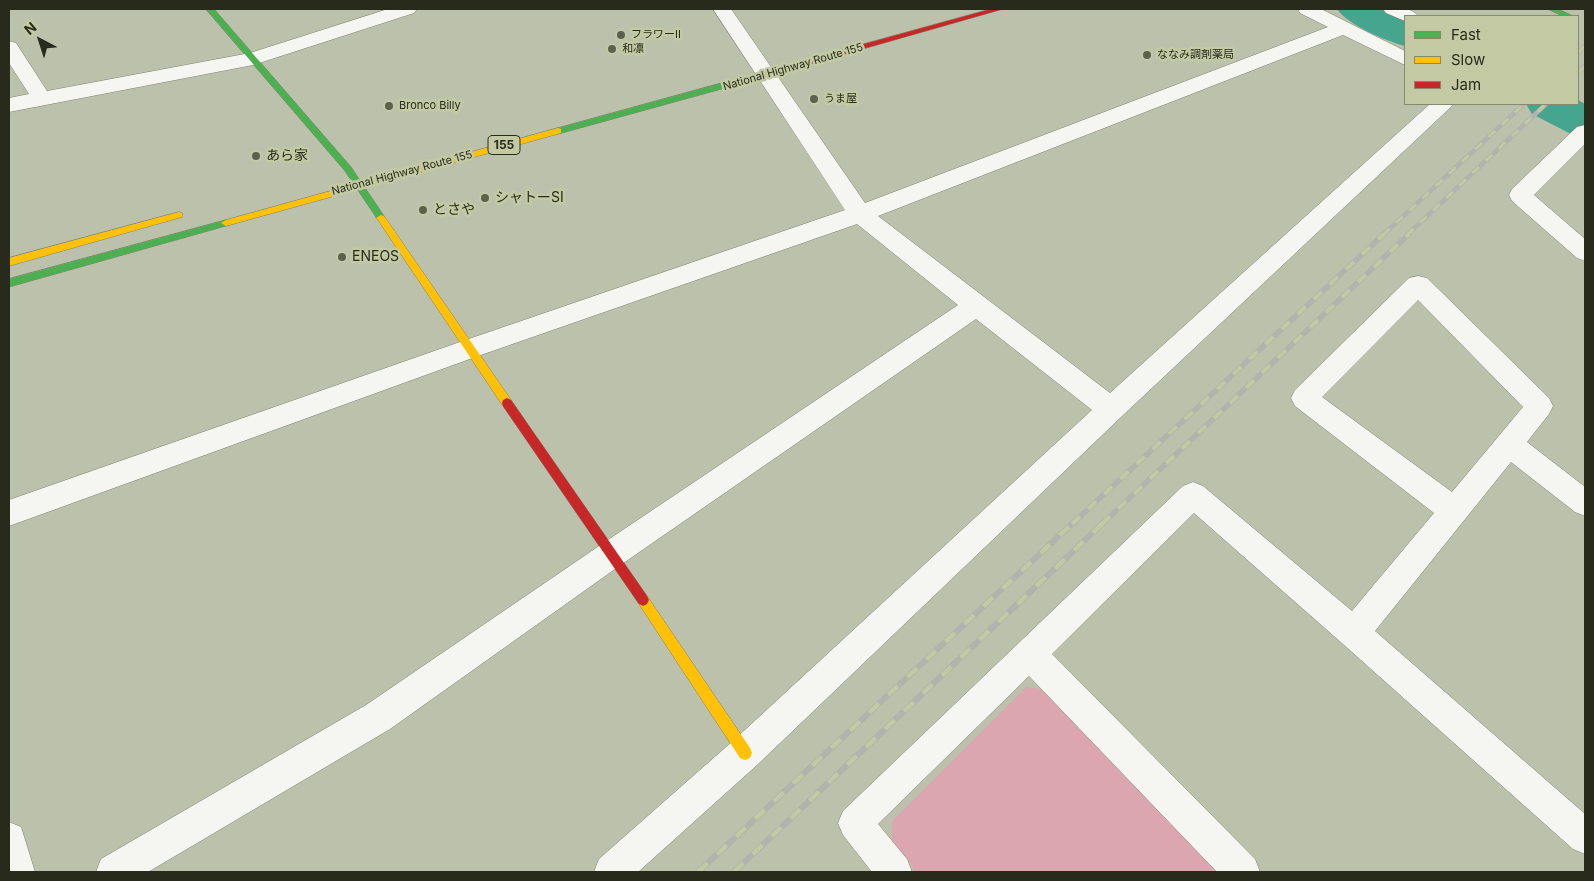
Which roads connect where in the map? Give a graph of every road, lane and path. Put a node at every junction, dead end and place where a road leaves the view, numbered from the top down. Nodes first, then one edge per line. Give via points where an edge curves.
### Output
1 (210, 9) edge
2 (407, 9) edge
3 (722, 9) edge
4 (999, 9) edge
5 (1307, 9) edge
6 (1392, 9) edge
7 (1552, 9) edge
8 (1406, 15) edge
9 (1566, 15) edge
10 (1344, 28) junction
11 (9, 47) edge
12 (1404, 58) edge
13 (253, 59) junction
14 (758, 63) junction
15 (42, 99) junction
16 (9, 105) edge
17 (1442, 105) edge
18 (1581, 143) edge
19 (359, 185) junction
20 (188, 213) dead end
21 (860, 214) junction
22 (1585, 252) edge
23 (9, 262) edge
24 (9, 283) edge
25 (976, 306) junction
26 (469, 349) junction
27 (1111, 409) junction
28 (1509, 445) junction
29 (1585, 503) edge
30 (1454, 511) junction
31 (9, 513) edge
32 (612, 554) junction
33 (1354, 633) junction
34 (1029, 654) junction
35 (744, 753) junction
36 (1585, 837) edge
37 (9, 839) edge
38 (17, 872) edge
39 (114, 872) edge
40 (612, 872) edge
41 (894, 872) edge
42 (1242, 872) edge

1 - 13 main road
2 - 13 street
3 - 14 street
4 - 14 main road, National Highway Route 155 / 155
5 - 10 street
6 - 8 street
7 - 9 main road
10 - 12 street
10 - 21 street
11 - 15 street
13 - 15 street
13 - 19 main road
14 - 19 main road, National Highway Route 155 / 155
14 - 21 street
15 - 16 street
17 - 27 street
18 - 22 street via 1520,194
19 - 24 main road, National Highway Route 155 / 155
19 - 26 main road
20 - 23 main road
21 - 25 street
21 - 26 street
25 - 27 street
25 - 32 street
26 - 31 street
26 - 32 main road
27 - 35 street
28 - 29 street
28 - 30 street
28 - 30 street via 1540,406 1418,285 1304,398
30 - 33 street
32 - 35 main road
32 - 39 street via 378,717
33 - 34 street via 1193,495
33 - 36 street
34 - 41 street via 855,823
34 - 42 street
35 - 40 street
37 - 38 street

